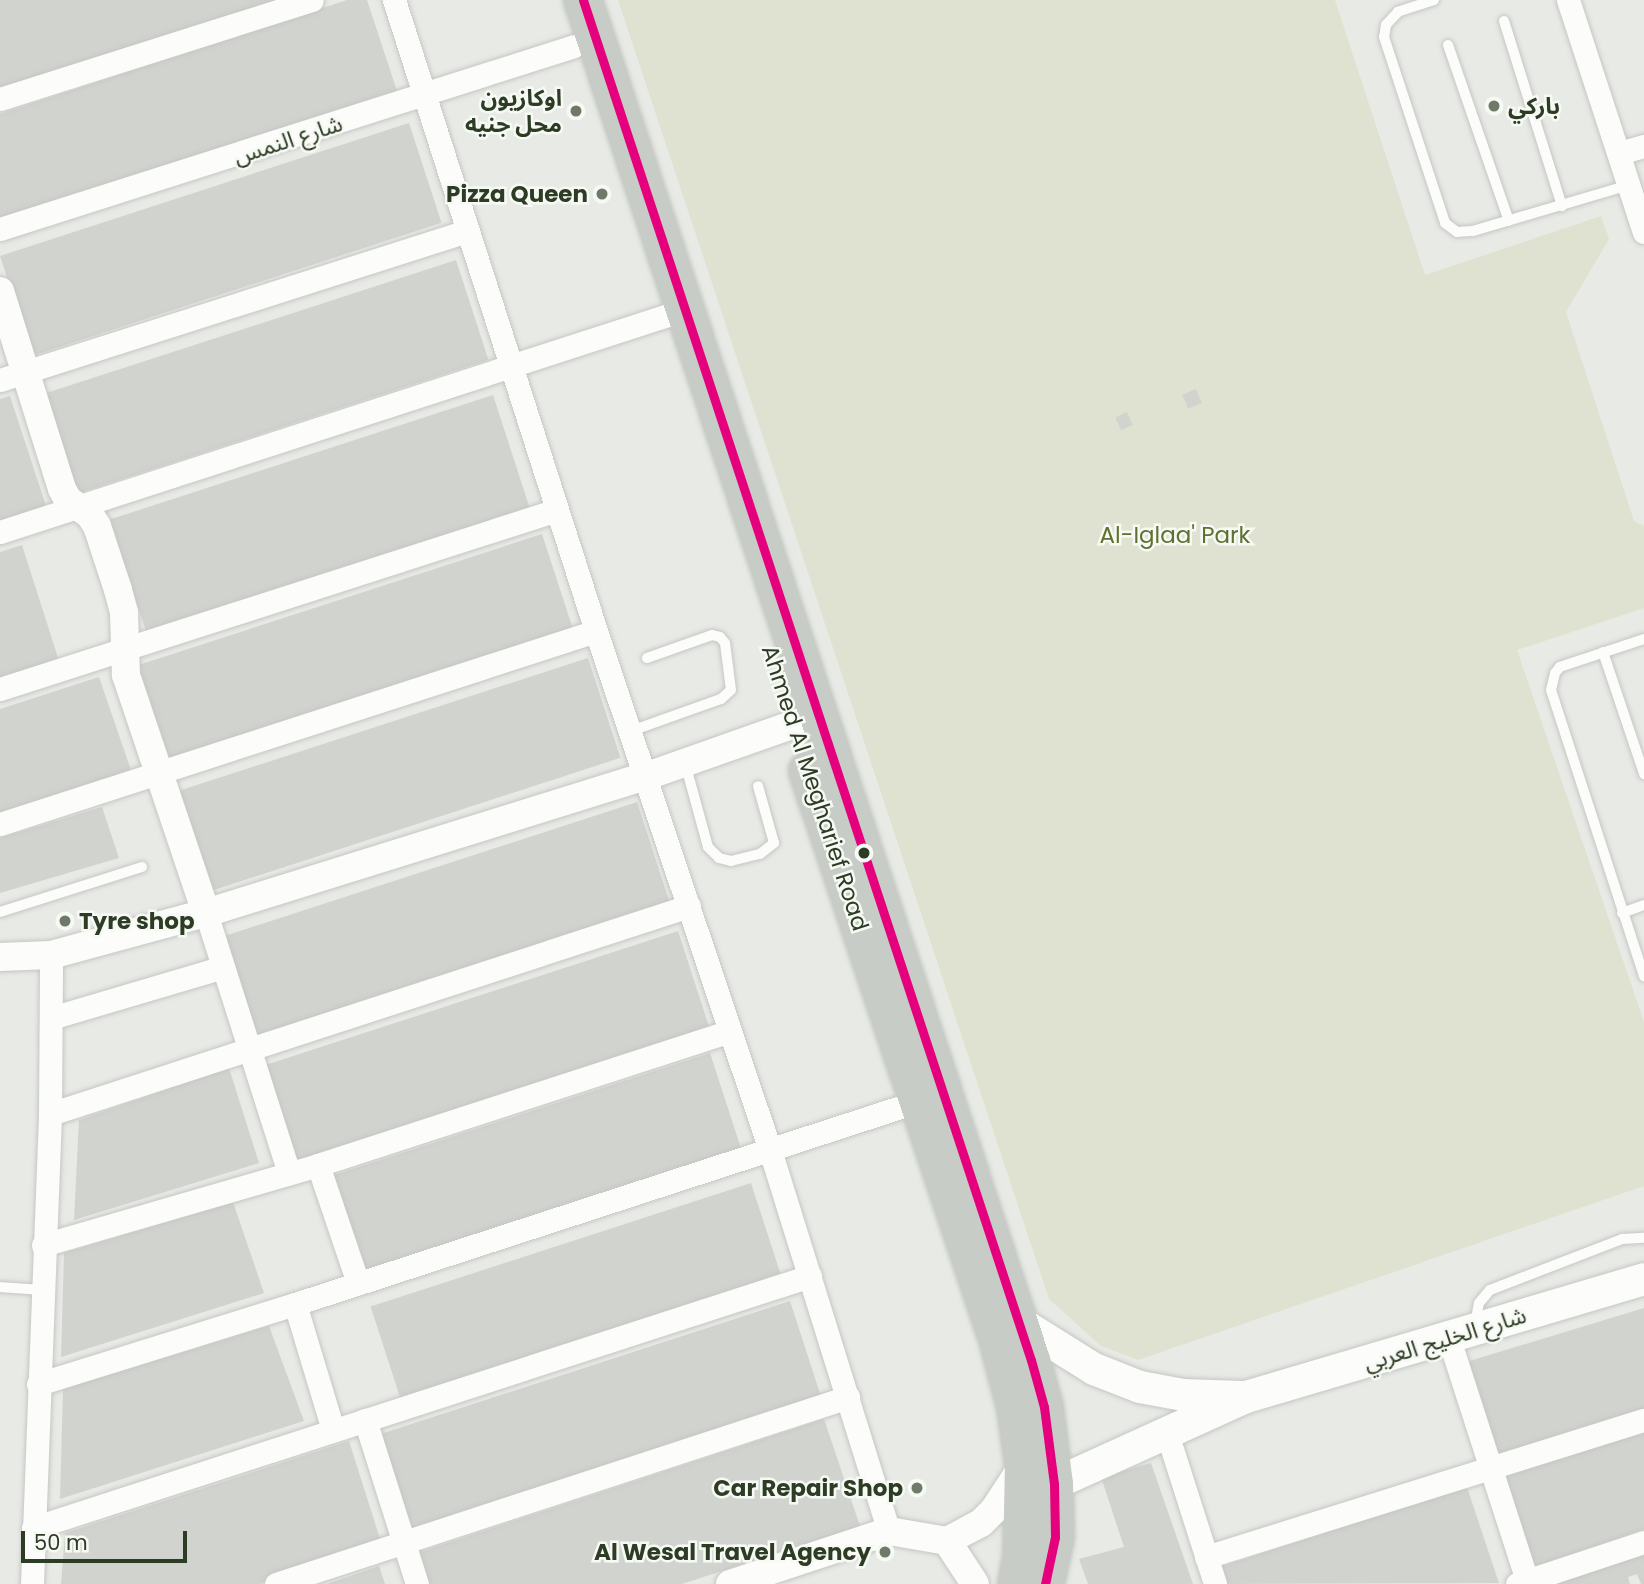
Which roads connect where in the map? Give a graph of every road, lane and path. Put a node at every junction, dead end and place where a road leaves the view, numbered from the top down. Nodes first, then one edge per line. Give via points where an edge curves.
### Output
1 (312, 0) edge
2 (394, 0) edge
3 (559, 0) edge
4 (583, 0) edge
5 (1434, 0) edge
6 (1572, 1) edge
7 (1504, 21) dead end
8 (1448, 45) dead end
9 (574, 46) junction
10 (425, 96) junction
11 (0, 99) edge
12 (1644, 146) edge
13 (1619, 153) junction
14 (1629, 185) junction
15 (1562, 206) junction
16 (1509, 221) junction
17 (0, 229) edge
18 (468, 231) junction
19 (1644, 232) edge
20 (0, 292) edge
21 (668, 316) junction
22 (512, 368) junction
23 (27, 372) junction
24 (0, 380) edge
25 (76, 508) junction
26 (557, 510) junction
27 (0, 532) edge
28 (596, 631) junction
29 (1644, 639) edge
30 (124, 650) junction
31 (1603, 652) junction
32 (647, 658) dead end
33 (0, 690) edge
34 (806, 720) junction
35 (631, 731) junction
36 (685, 763) junction
37 (160, 772) junction
38 (1644, 774) edge
39 (647, 776) junction
40 (758, 786) dead end
41 (0, 824) edge
42 (142, 867) dead end
43 (1644, 905) edge
44 (689, 906) junction
45 (0, 912) edge
46 (206, 913) junction
47 (1622, 913) junction
48 (51, 955) junction
49 (0, 957) edge
50 (223, 967) junction
51 (1644, 976) edge
52 (51, 1018) junction
53 (730, 1031) junction
54 (250, 1048) junction
55 (916, 1101) junction
56 (50, 1114) junction
57 (770, 1150) junction
58 (318, 1165) junction
59 (289, 1173) junction
60 (1644, 1238) edge
61 (43, 1245) junction
62 (810, 1276) junction
63 (1644, 1279) edge
64 (358, 1283) junction
65 (0, 1287) edge
66 (42, 1290) junction
67 (295, 1304) junction
68 (1019, 1322) junction
69 (1462, 1335) junction
70 (38, 1384) junction
71 (848, 1397) junction
72 (1246, 1397) junction
73 (365, 1420) junction
74 (1644, 1420) edge
75 (333, 1430) junction
76 (1172, 1449) dead end
77 (1491, 1466) junction
78 (1039, 1474) junction
79 (33, 1528) junction
80 (889, 1531) junction
81 (947, 1541) junction
82 (404, 1542) junction
83 (1644, 1542) edge
84 (1206, 1557) junction
85 (1524, 1583) edge
86 (32, 1584) edge
87 (276, 1584) edge
88 (417, 1584) edge
89 (730, 1584) edge
90 (975, 1584) edge
91 (1017, 1584) edge
92 (1045, 1584) edge
93 (1215, 1584) edge

1 - 11 street
2 - 10 street
3 - 9 highway, Ahmed Al Megharief Road
4 - 34 highway, Ahmed Al Megharief Road
5 - 16 lane via 1398,12 1386,25 1384,37 1445,223 1457,232
6 - 13 street
7 - 15 lane
8 - 16 lane
9 - 10 street, شارع النمس
9 - 21 highway, Ahmed Al Megharief Road
10 - 17 street, شارع النمس
10 - 18 street
12 - 13 street
13 - 14 street
14 - 15 lane
14 - 19 street
15 - 16 lane
18 - 22 street
18 - 23 street
20 - 23 street
21 - 22 street
21 - 34 highway, Ahmed Al Megharief Road
22 - 25 street
22 - 26 street
23 - 24 street
23 - 25 street via 62,489
25 - 27 street
25 - 30 street via 96,526 118,590 124,614
26 - 28 street
26 - 30 street
28 - 35 street
28 - 37 street
29 - 31 lane
30 - 33 street
30 - 37 street via 126,675
31 - 38 lane
31 - 47 lane via 1560,667 1552,690
32 - 35 lane via 712,635 720,637 731,690 721,699
34 - 36 street
34 - 55 highway, Ahmed Al Megharief Road
34 - 68 highway, Ahmed Al Megharief Road
35 - 39 street
36 - 39 street
36 - 40 lane via 708,847 719,858 731,861 760,854 774,843
37 - 41 street
37 - 46 street
39 - 44 street
39 - 46 street
42 - 45 lane
43 - 47 lane
44 - 53 street
44 - 54 street
46 - 48 street
46 - 50 street
47 - 51 lane
48 - 49 street
48 - 52 street
50 - 52 street
50 - 54 street
52 - 56 street
53 - 57 street
53 - 58 street
54 - 56 street
54 - 59 street
55 - 57 street
55 - 78 highway, Ahmed Al Megharief Road
56 - 61 street
57 - 62 street
57 - 64 street
58 - 59 street
58 - 64 street
59 - 61 street
60 - 69 lane via 1622,1239 1490,1290
61 - 66 street
62 - 71 street
62 - 73 street
63 - 69 main road, شارع الخليج العربي
64 - 67 street
65 - 66 lane
66 - 70 street
67 - 70 street
67 - 75 street
68 - 72 main road, شارع الخليج العربي via 1094,1369 1140,1387 1182,1395
68 - 78 highway, Ahmed Al Megharief Road via 1044,1407
69 - 72 main road, شارع الخليج العربي
69 - 77 street
70 - 79 street
71 - 80 street
71 - 82 street
72 - 78 main road, شارع الخليج العربي
73 - 75 street
73 - 82 street
74 - 77 street
75 - 79 street
76 - 84 street
77 - 84 street
77 - 85 street
78 - 81 street via 981,1523
78 - 91 highway, Ahmed Al Megharief Road
78 - 92 highway, Ahmed Al Megharief Road via 1055,1537
79 - 86 street
80 - 81 street
80 - 89 street
81 - 90 street
82 - 87 street
82 - 88 street
83 - 85 street
84 - 93 street

